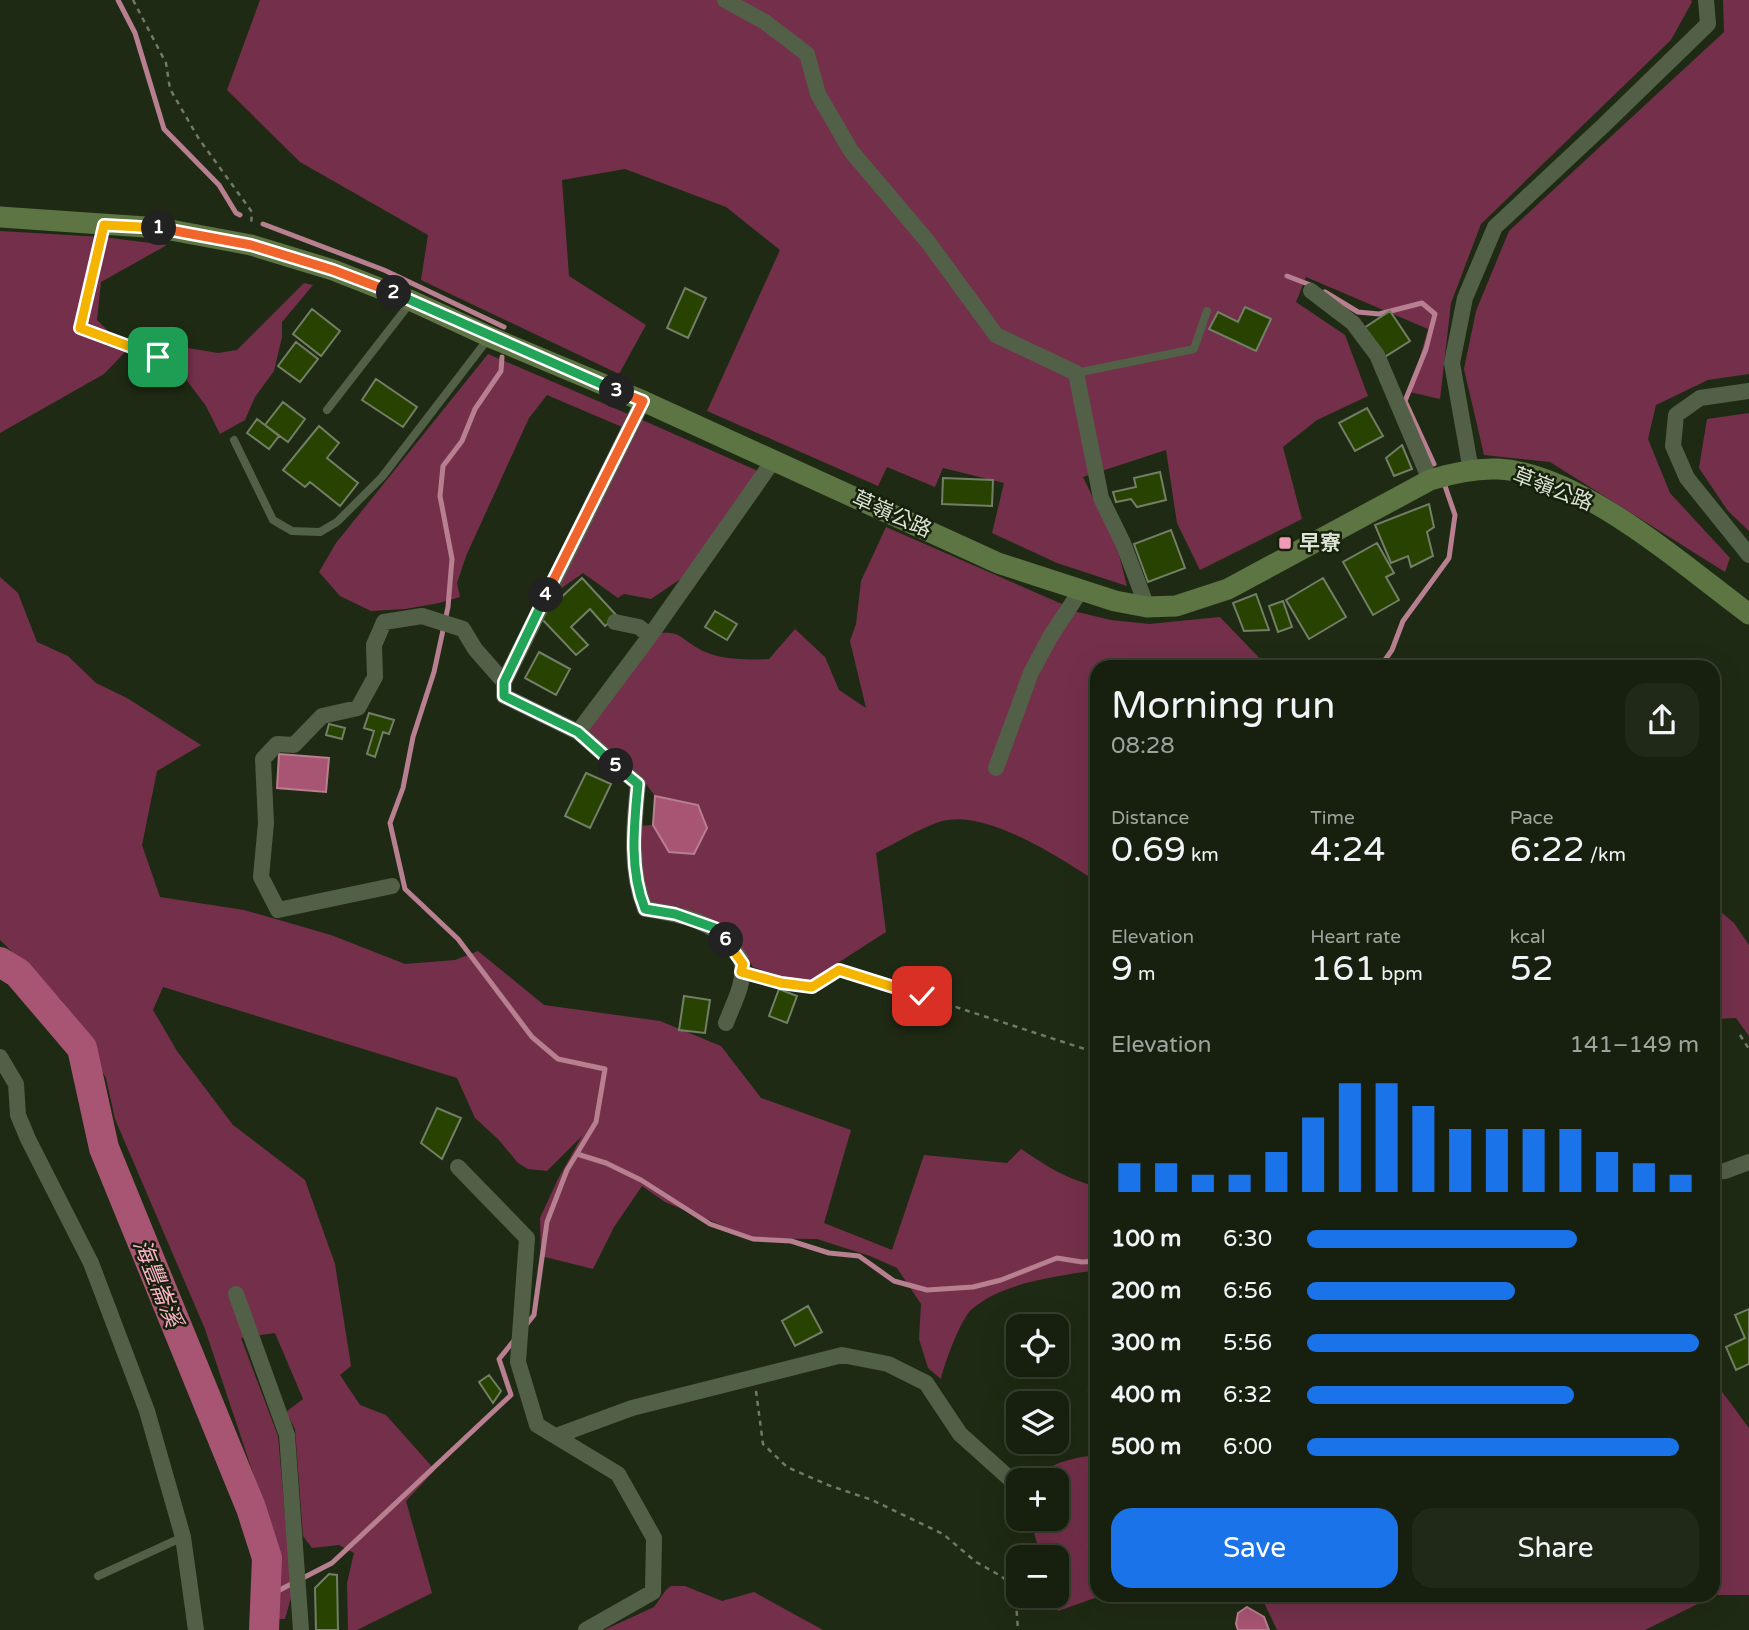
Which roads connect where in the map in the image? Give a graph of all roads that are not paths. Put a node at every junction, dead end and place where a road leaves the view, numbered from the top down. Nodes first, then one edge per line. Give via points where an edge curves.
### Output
1 (725, 0) edge
2 (1706, 0) edge
3 (0, 217) edge
4 (1311, 290) dead end
5 (412, 300) junction
6 (1207, 311) dead end
7 (490, 337) junction
8 (1076, 373) junction
9 (1749, 391) edge
10 (643, 401) junction
11 (327, 410) dead end
12 (234, 440) dead end
13 (773, 461) junction
14 (1471, 471) junction
15 (1430, 480) junction
16 (1749, 555) edge
17 (1081, 590) junction
18 (1147, 607) junction
19 (1749, 614) edge
20 (615, 622) dead end
21 (650, 636) junction
22 (504, 682) junction
23 (578, 732) junction
24 (996, 768) dead end
25 (392, 886) dead end
26 (726, 1023) dead end
27 (0, 1057) edge
28 (1749, 1162) edge
29 (458, 1167) dead end
30 (1720, 1171) edge
31 (236, 1294) dead end
32 (556, 1436) junction
33 (1006, 1475) edge
34 (183, 1537) junction
35 (98, 1576) dead end
36 (195, 1630) edge
37 (301, 1630) edge
38 (586, 1630) edge

1 - 8 street via 765,22 807,54 818,94 851,151 928,242 996,335
2 - 14 street via 1708,24 1495,227 1465,298 1452,363
3 - 5 main road, 草嶺公路 via 160,228 251,245
4 - 15 street via 1353,323 1377,355
5 - 7 main road, 草嶺公路
5 - 11 lane
6 - 8 lane via 1194,349
7 - 10 main road, 草嶺公路
7 - 12 lane via 382,477 337,522 320,532 292,531 273,520
8 - 18 street via 1101,498
9 - 16 street via 1700,398 1675,415 1673,446 1687,478
10 - 13 main road, 草嶺公路
10 - 22 street
13 - 17 main road, 草嶺公路 via 998,563
13 - 21 street
14 - 15 main road, 草嶺公路
14 - 19 main road, 草嶺公路 via 1525,473 1579,494
15 - 18 main road, 草嶺公路 via 1228,589 1176,606
17 - 18 main road, 草嶺公路
17 - 24 street via 1031,673
20 - 21 street via 639,627
21 - 23 street
22 - 23 street via 504,696
22 - 25 street via 463,629 422,616 384,622 374,645 375,677 358,708 322,716 294,745 277,744 263,759 261,877 278,909
23 - 26 street via 638,784 635,857 638,893 645,909 715,928 743,964
27 - 34 street via 16,1084 18,1115 28,1139 91,1263 123,1345
28 - 30 street
29 - 32 street via 527,1238 518,1363 537,1424
31 - 37 street via 287,1435
32 - 33 street via 632,1408 842,1355 888,1364 926,1383 960,1434
32 - 38 street via 618,1474 654,1538 653,1592
34 - 35 lane
34 - 36 street

